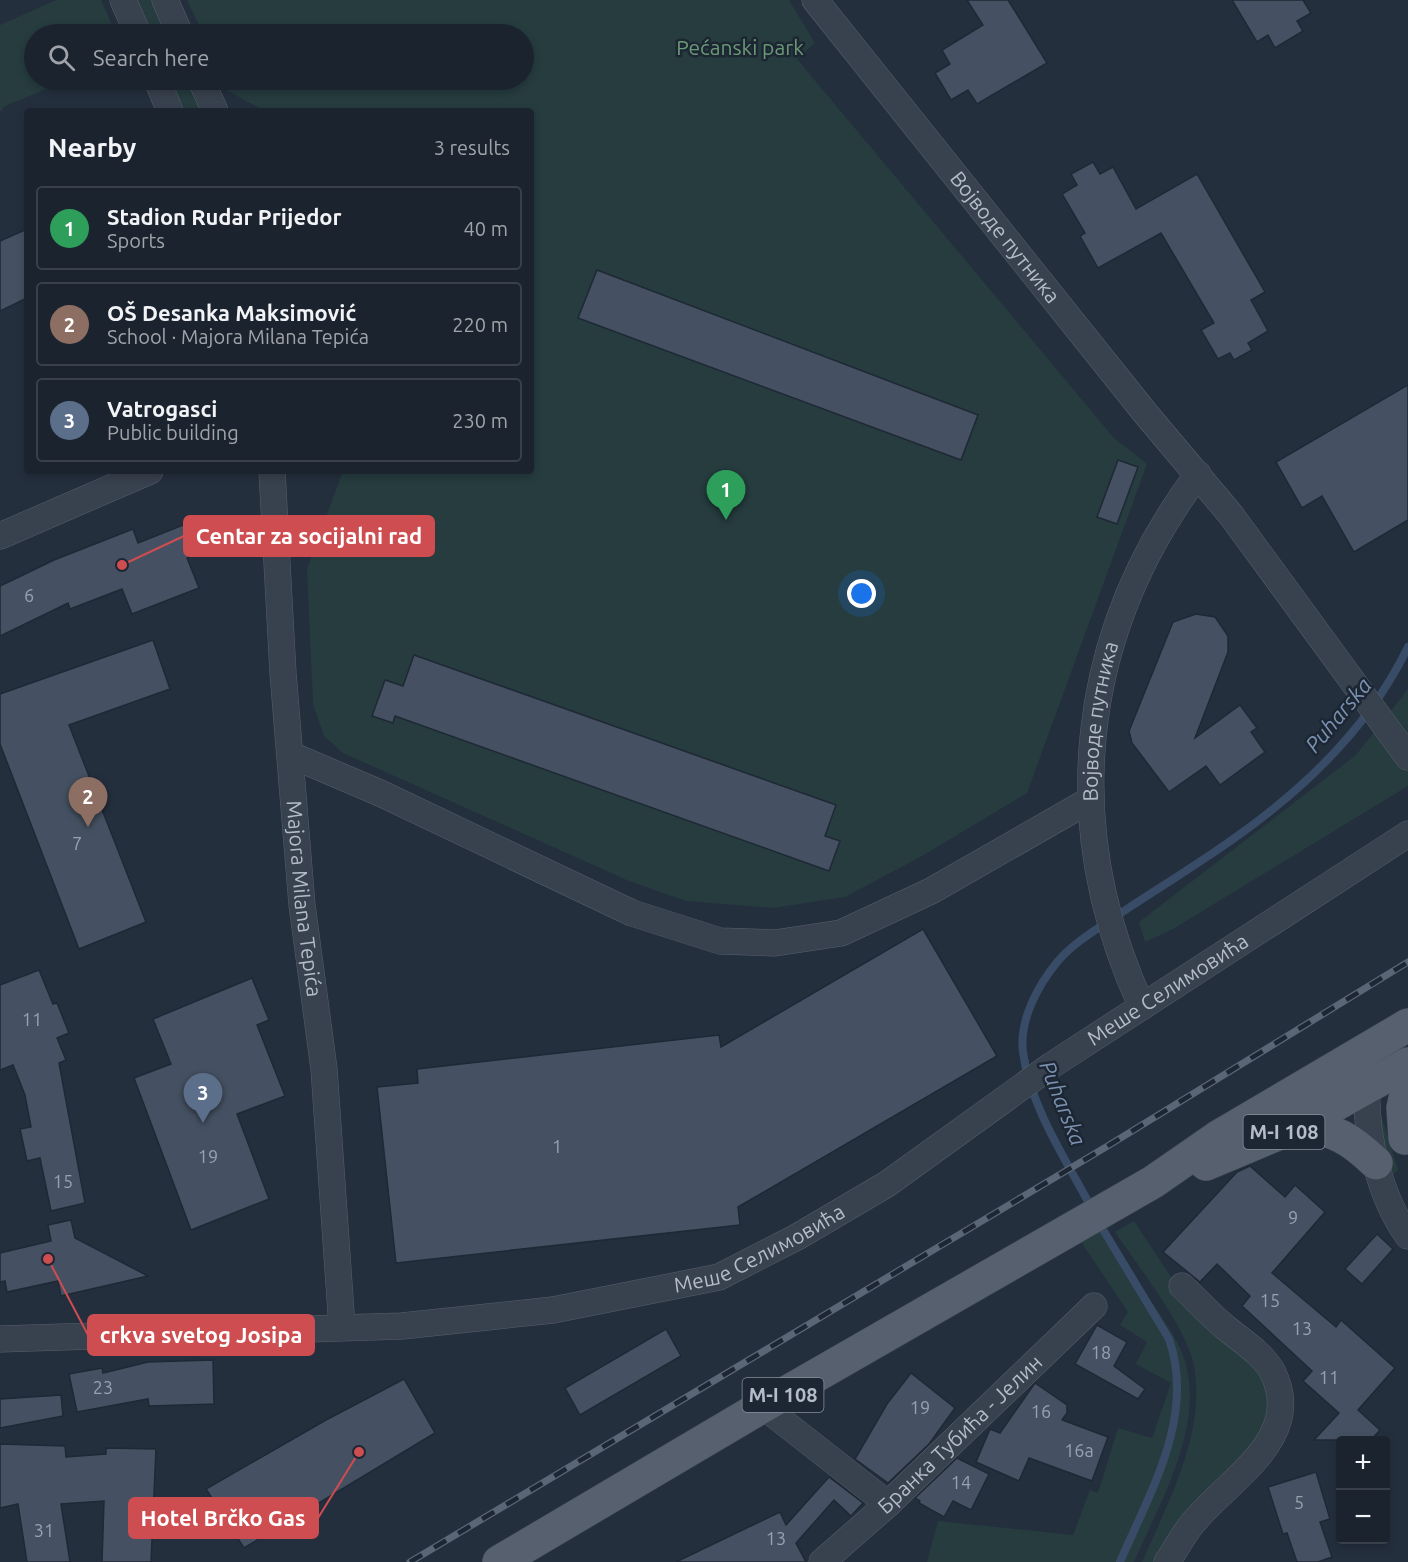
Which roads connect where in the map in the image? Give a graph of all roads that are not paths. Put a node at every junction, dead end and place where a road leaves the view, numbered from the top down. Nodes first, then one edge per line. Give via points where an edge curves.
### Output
1 (123, 0) edge
2 (165, 0) edge
3 (818, 1) edge
4 (134, 24) edge
5 (176, 24) edge
6 (162, 90) edge
7 (206, 90) edge
8 (170, 108) edge
9 (214, 108) edge
10 (143, 474) edge
11 (272, 474) edge
12 (1198, 474) junction
13 (0, 536) edge
14 (291, 755) junction
15 (1408, 757) edge
16 (1090, 800) junction
17 (1408, 834) edge
18 (1142, 1007) junction
19 (1408, 1025) edge
20 (1353, 1059) junction
21 (1408, 1064) edge
22 (1408, 1085) edge
23 (1367, 1088) junction
24 (1299, 1125) junction
25 (1406, 1145) edge
26 (1376, 1163) junction
27 (1140, 1190) junction
28 (1408, 1236) edge
29 (1182, 1286) dead end
30 (1094, 1306) dead end
31 (342, 1327) junction
32 (0, 1339) edge
33 (763, 1406) junction
34 (888, 1504) junction
35 (500, 1562) edge
36 (822, 1562) edge
37 (1167, 1562) edge

1 - 4 street
2 - 5 street
3 - 12 street, Војводе путника
6 - 8 street
7 - 9 street
10 - 13 street
11 - 14 street, Majora Milana Tepića
12 - 15 street, Војводе путника
12 - 16 street, Војводе путника via 1167,517 1139,569 1114,630 1096,705
14 - 16 street via 632,913 720,941 775,943 841,933 931,891
14 - 31 street, Majora Milana Tepića via 302,906 324,1069
16 - 18 street, Војводе путника via 1099,883 1116,945
17 - 18 street, Меше Селимовића
18 - 31 street, Меше Селимовића via 1052,1065 887,1184 798,1237 719,1277 553,1310 402,1326
19 - 20 main road, M-I 108
20 - 23 street
20 - 27 main road, M-I 108 via 1218,1137
21 - 23 main road, M-I 108
22 - 25 main road via 1403,1108
23 - 24 main road, M-I 108
23 - 25 street via 1382,1101
23 - 26 street via 1369,1135
24 - 26 main road via 1335,1132
24 - 27 main road, M-I 108
26 - 28 street via 1392,1207
27 - 33 main road, M-I 108
29 - 37 street via 1256,1352 1272,1370 1280,1393 1278,1425 1262,1454 1192,1524
30 - 34 street, Бранка Тубића - Јелин
31 - 32 street, Меше Селимовића
33 - 34 street
33 - 35 main road, M-I 108
34 - 36 street, Бранка Тубића - Јелин

